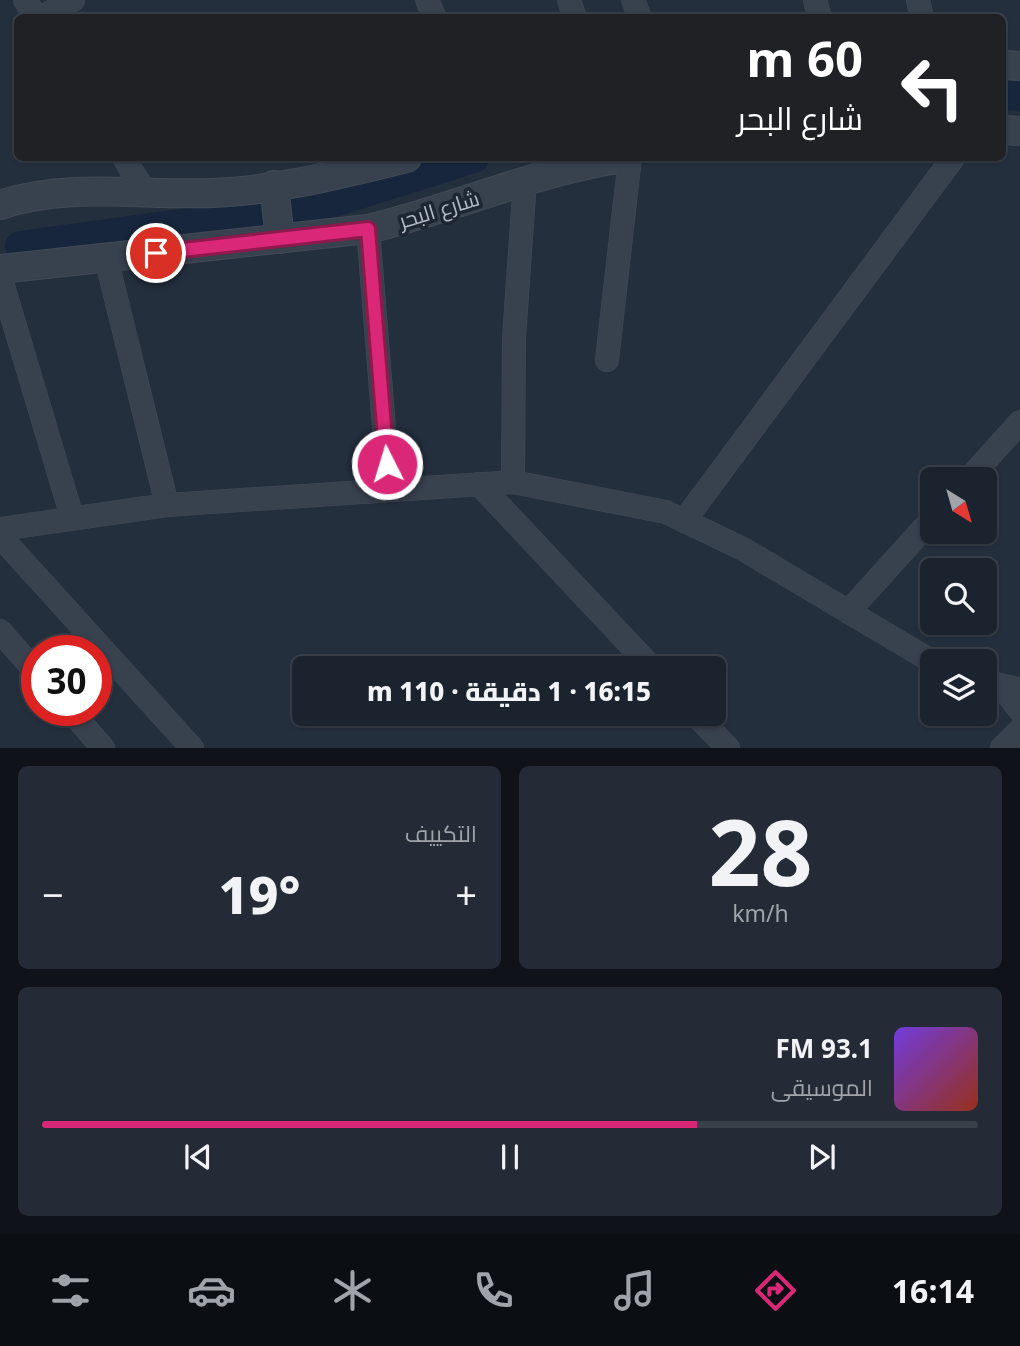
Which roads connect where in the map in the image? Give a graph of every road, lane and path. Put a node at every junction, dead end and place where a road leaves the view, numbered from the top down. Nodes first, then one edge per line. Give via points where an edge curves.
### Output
1 (73, 0) edge
2 (47, 14) edge
3 (126, 161) edge
4 (400, 161) edge
5 (613, 161) edge
6 (627, 161) edge
7 (951, 161) edge
8 (526, 180) junction
9 (145, 194) junction
10 (4, 200) edge
11 (277, 213) junction
12 (368, 229) junction
13 (106, 258) junction
14 (0, 270) edge
15 (0, 276) edge
16 (607, 360) dead end
17 (1020, 422) edge
18 (980, 467) edge
19 (513, 482) junction
20 (479, 484) junction
21 (389, 490) junction
22 (167, 505) junction
23 (72, 517) junction
24 (684, 521) junction
25 (0, 529) edge
26 (920, 532) edge
27 (0, 536) edge
28 (848, 612) junction
29 (0, 631) edge
30 (920, 654) edge
31 (21, 655) edge
32 (641, 656) edge
33 (1003, 686) edge
34 (1020, 710) edge
35 (84, 726) edge
36 (707, 726) edge
37 (1020, 730) edge
38 (103, 747) edge
39 (192, 747) edge
40 (727, 747) edge
41 (1002, 747) edge

1 - 2 street
3 - 9 street
4 - 11 street, شارع البحر
5 - 8 street, شارع البحر
6 - 16 street
7 - 24 street
8 - 12 street, شارع البحر via 435,212
8 - 19 street via 514,338
9 - 10 street, شارع البحر via 55,193
9 - 11 street, شارع البحر via 215,193
11 - 12 street, شارع البحر
11 - 13 street, شارع البحر
12 - 21 street
13 - 14 street, شارع البحر
13 - 22 street
15 - 23 street
17 - 18 street
19 - 20 street
19 - 24 street via 666,512
20 - 21 street
20 - 32 street
21 - 22 street
22 - 23 street
23 - 25 street
24 - 28 street via 743,549
26 - 28 street
27 - 39 street
28 - 30 street
29 - 31 street
33 - 34 street
35 - 38 street
36 - 40 street
37 - 41 street

